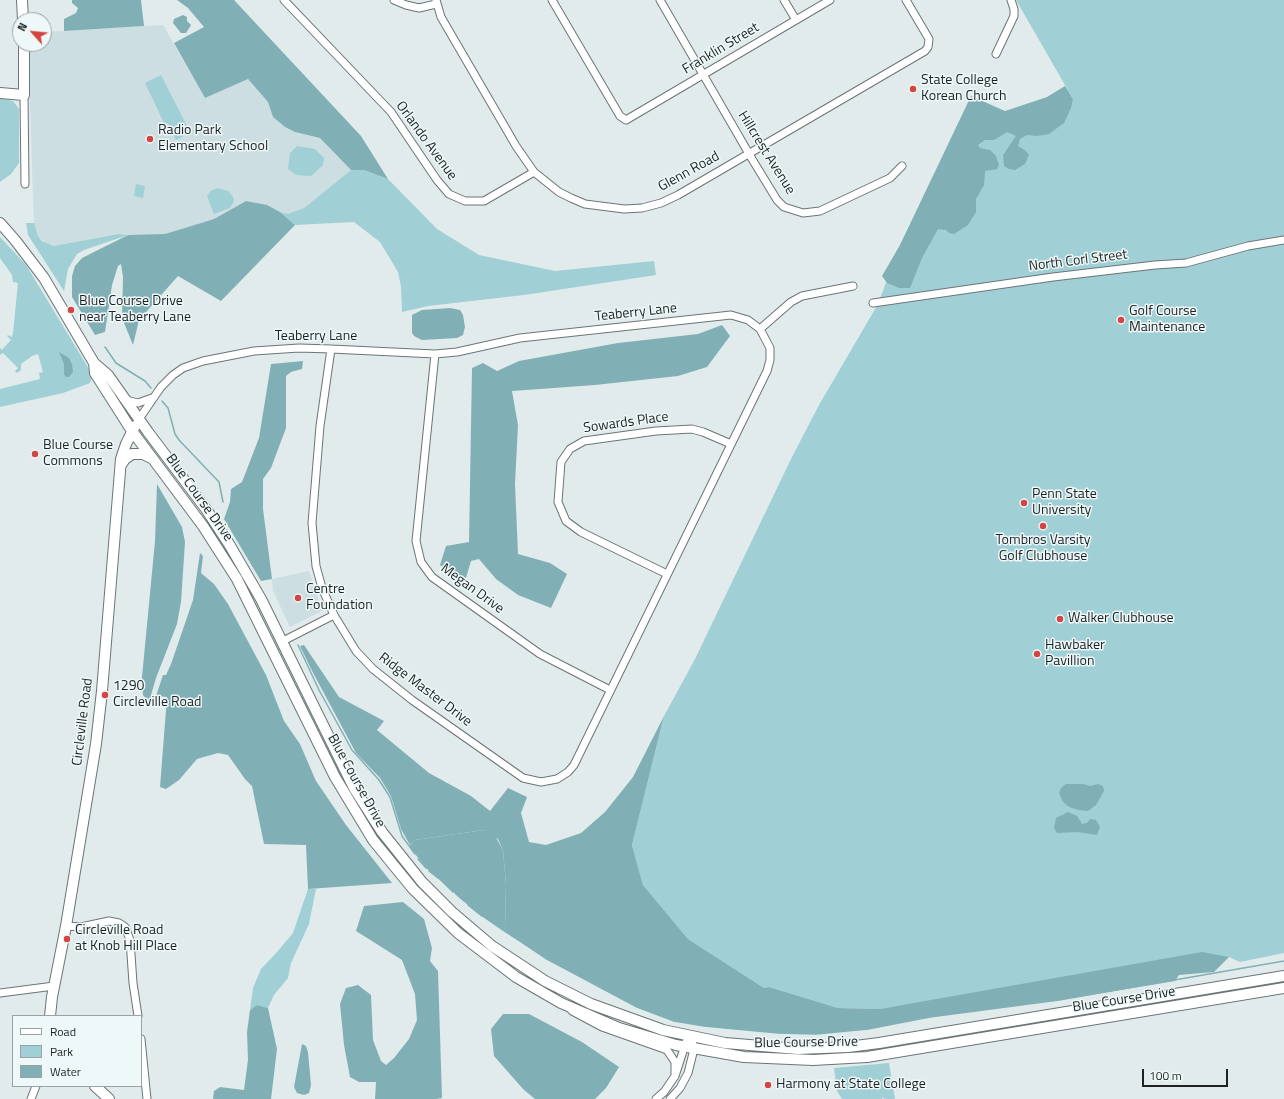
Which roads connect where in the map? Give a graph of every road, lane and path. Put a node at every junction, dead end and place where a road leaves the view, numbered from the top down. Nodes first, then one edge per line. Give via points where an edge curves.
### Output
1 (22, 0) edge
2 (284, 0) edge
3 (394, 0) edge
4 (552, 0) edge
5 (660, 0) edge
6 (784, 0) edge
7 (830, 0) edge
8 (906, 0) edge
9 (1011, 0) edge
10 (436, 2) edge
11 (23, 12) edge
12 (796, 20) junction
13 (24, 52) edge
14 (996, 54) dead end
15 (704, 75) junction
16 (0, 93) edge
17 (24, 95) junction
18 (749, 153) junction
19 (902, 166) dead end
20 (534, 172) junction
21 (25, 184) dead end
22 (0, 223) edge
23 (1284, 240) edge
24 (853, 286) dead end
25 (872, 303) dead end
26 (760, 329) junction
27 (331, 349) junction
28 (434, 354) junction
29 (94, 363) junction
30 (154, 397) junction
31 (125, 399) junction
32 (140, 419) junction
33 (132, 431) junction
34 (731, 444) junction
35 (154, 459) junction
36 (120, 469) junction
37 (667, 574) junction
38 (334, 615) junction
39 (281, 642) junction
40 (610, 690) junction
41 (66, 926) junction
42 (1284, 976) edge
43 (54, 986) junction
44 (1284, 988) edge
45 (0, 993) edge
46 (543, 993) junction
47 (50, 1015) edge
48 (138, 1015) edge
49 (691, 1037) junction
50 (689, 1048) junction
51 (142, 1049) edge
52 (675, 1076) junction
53 (36, 1087) edge
54 (96, 1087) edge
55 (31, 1099) edge
56 (108, 1099) edge
57 (147, 1099) edge
58 (656, 1099) edge
59 (670, 1099) edge

1 - 11 main road
2 - 20 street, Orlando Avenue via 391,112 449,194 465,201 484,201
3 - 10 street, Glenn Road via 419,8
4 - 15 street, Franklin Street via 624,120 630,119
5 - 15 street, Hillcrest Avenue
6 - 12 street
7 - 12 street, Franklin Street
8 - 18 street, Glenn Road via 929,39 925,51
9 - 14 street via 1014,16
10 - 20 street, Glenn Road via 449,31
12 - 15 street, Franklin Street
13 - 17 main road
15 - 18 street, Hillcrest Avenue
16 - 17 main road
17 - 21 street
18 - 19 street, Hillcrest Avenue via 777,200 789,209 803,213 820,211 890,178
18 - 20 street, Glenn Road via 678,195 642,208 607,208 585,204 559,192
22 - 29 main road, Blue Course Drive via 44,278
23 - 25 street, North Corl Street via 1248,246 1186,263 1053,277
24 - 26 street via 802,296 790,302
26 - 28 street, Teaberry Lane via 742,317 731,315 520,338 470,350
26 - 34 street, Teaberry Lane via 770,348 769,366
27 - 28 street, Teaberry Lane
27 - 30 street, Teaberry Lane via 254,351 195,362 173,375
27 - 38 street, Ridge Master Drive via 320,426 312,523 316,566
28 - 40 street, Megan Drive via 416,541 417,554 421,562 432,577 540,654
29 - 31 main road, Blue Course Drive via 108,375
29 - 33 main road, Blue Course Drive via 95,373
30 - 31 street via 138,403
30 - 32 street, Teaberry Lane
31 - 32 main road, Blue Course Drive
32 - 33 main road, Circleville Road
32 - 39 main road, Blue Course Drive via 222,532 251,581
33 - 35 main road, Blue Course Drive
33 - 36 main road, Circleville Road via 123,451
34 - 37 street, Teaberry Lane
34 - 37 street, Sowards Place via 692,429 664,430 584,441 570,449 561,462 558,502 566,521 581,532
35 - 36 main road via 143,454 132,454 125,459
35 - 46 main road, Blue Course Drive via 203,526 237,580 335,777 373,840 413,889 458,933 502,967
36 - 41 main road, Circleville Road via 96,744
37 - 40 street, Teaberry Lane
38 - 39 street
38 - 40 street, Ridge Master Drive via 356,651 391,685 529,781 552,781 563,776 571,768
39 - 49 main road, Blue Course Drive via 365,806 395,850 437,897 492,946 555,986 612,1013
41 - 43 main road, Circleville Road
41 - 48 street via 81,927 109,921 125,927 130,940
42 - 49 main road, Blue Course Drive via 848,1046 777,1048
43 - 45 street
43 - 47 main road, Circleville Road
44 - 50 main road, Blue Course Drive via 867,1056 785,1060 744,1058
46 - 50 main road, Blue Course Drive via 612,1026
46 - 52 street via 579,1016 667,1050 675,1062
49 - 50 street
50 - 52 street
50 - 59 street via 685,1080
51 - 57 street
52 - 58 street
53 - 55 street
54 - 56 main road

